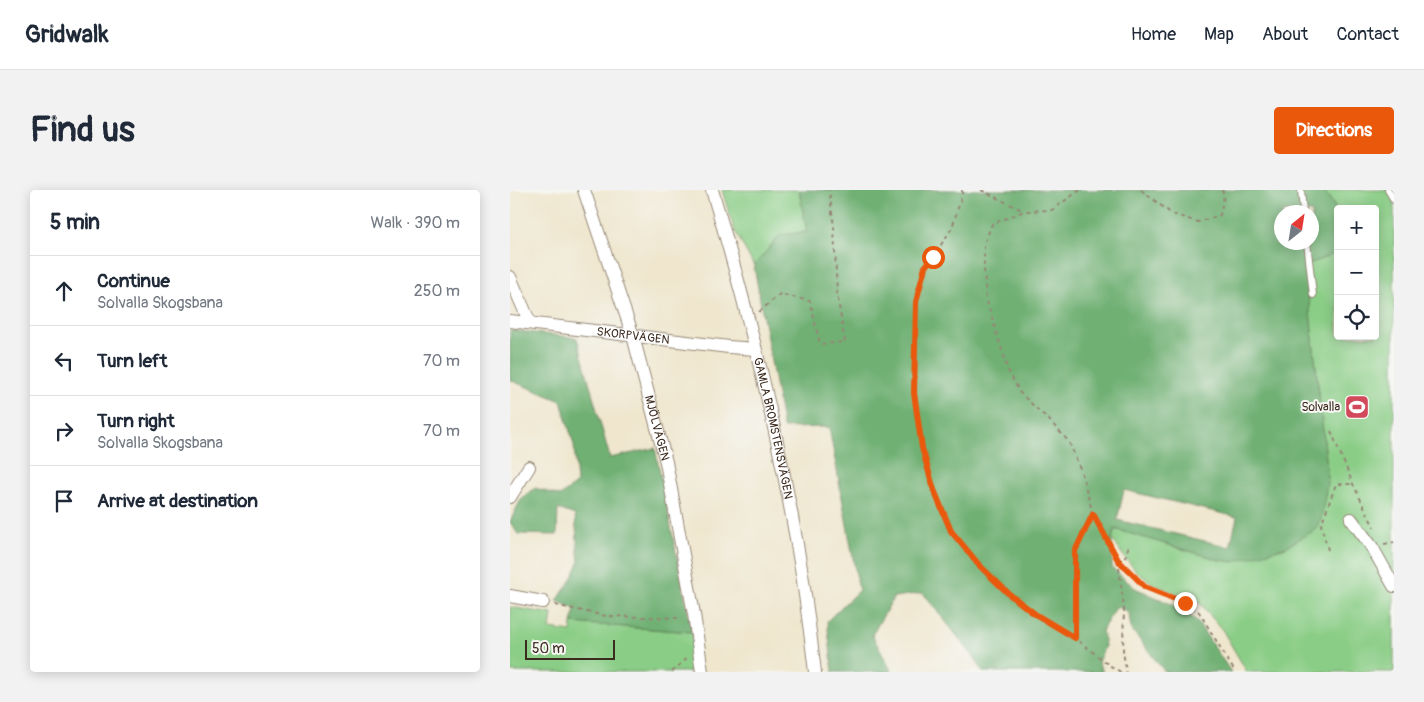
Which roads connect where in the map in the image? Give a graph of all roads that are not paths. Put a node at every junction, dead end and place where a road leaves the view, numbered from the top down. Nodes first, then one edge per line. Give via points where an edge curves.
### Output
1 (584, 190) edge
2 (712, 190) edge
3 (1301, 190) edge
4 (1388, 190) edge
5 (1394, 200) edge
6 (1302, 205) edge
7 (1308, 250) edge
8 (510, 276) edge
9 (1313, 295) dead end
10 (510, 321) edge
11 (530, 323) junction
12 (633, 336) junction
13 (755, 349) junction
14 (528, 467) dead end
15 (510, 497) edge
16 (1351, 519) dead end
17 (1394, 586) edge
18 (510, 596) edge
19 (543, 602) road end
20 (702, 672) edge
21 (815, 672) edge

1 - 12 street, MJÖLVÄGEN
2 - 13 street, GAMLA BROMSTENSVÄGEN
3 - 6 lane
4 - 5 lane
7 - 9 lane
8 - 11 street
10 - 11 street, SKORPVÄGEN
11 - 12 street, SKORPVÄGEN
12 - 13 street, SKORPVÄGEN
12 - 20 street, MJÖLVÄGEN via 666,462
13 - 21 street, GAMLA BROMSTENSVÄGEN via 788,499
14 - 15 street
16 - 17 street via 1372,547
18 - 19 street

